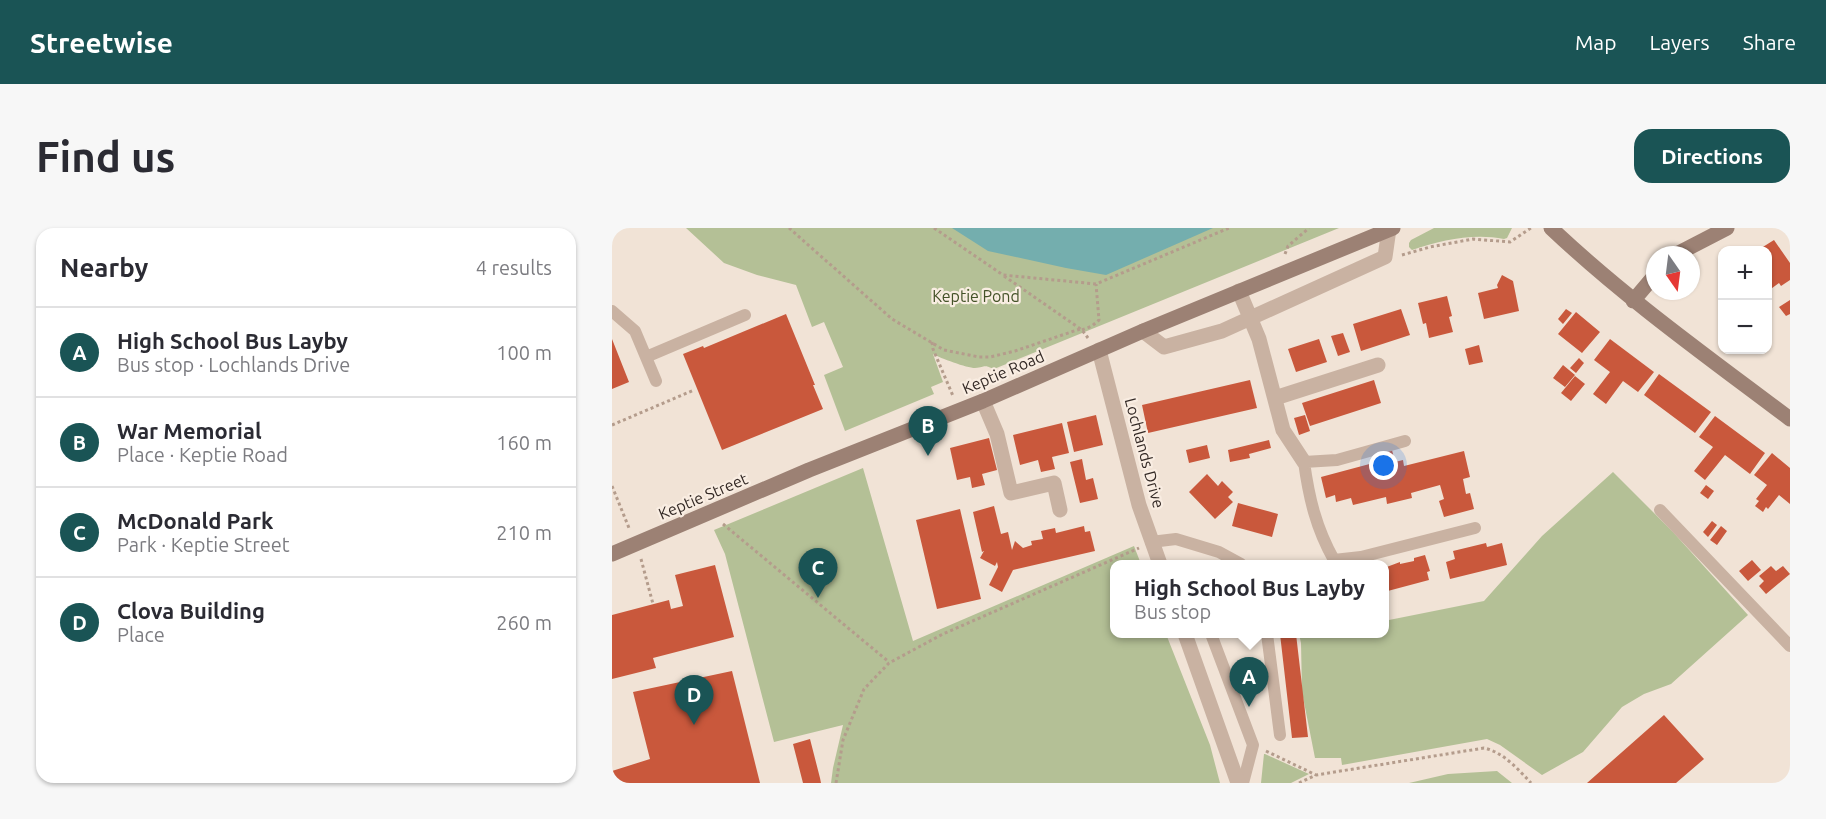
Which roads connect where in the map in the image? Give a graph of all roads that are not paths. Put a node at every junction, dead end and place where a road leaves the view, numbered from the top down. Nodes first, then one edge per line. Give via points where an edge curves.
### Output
1 (1551, 228) edge
2 (1727, 228) edge
3 (1391, 229) edge
4 (1692, 246) edge
5 (1646, 286) edge
6 (1239, 291) junction
7 (1633, 301) junction
8 (612, 312) edge
9 (745, 315) dead end
10 (1250, 318) junction
11 (1143, 331) junction
12 (1099, 350) junction
13 (646, 357) junction
14 (1378, 365) dead end
15 (656, 381) dead end
16 (1275, 398) junction
17 (983, 401) junction
18 (1790, 418) edge
19 (1405, 441) dead end
20 (1304, 462) junction
21 (809, 470) joint
22 (1060, 510) dead end
23 (1660, 510) dead end
24 (1475, 528) dead end
25 (1151, 542) junction
26 (612, 554) edge
27 (1158, 560) edge
28 (1234, 560) edge
29 (1187, 638) edge
30 (1213, 638) edge
31 (1268, 638) edge
32 (1790, 646) edge
33 (1280, 735) dead end
34 (1238, 783) edge
35 (1243, 783) edge

1 - 7 main road
2 - 4 main road
3 - 6 main road, Keptie Road
3 - 10 street, Keptie Road via 1385,257
5 - 7 main road
6 - 10 street
6 - 11 main road, Keptie Road
7 - 18 main road
8 - 13 lane via 635,331
9 - 13 lane
10 - 11 street via 1222,331 1164,347
10 - 16 street
11 - 12 main road, Keptie Road
12 - 17 main road, Keptie Road
12 - 25 street, Lochlands Drive
13 - 15 lane
14 - 16 street
16 - 20 street via 1283,430
17 - 21 main road, Keptie Road
17 - 22 street via 997,434 1011,493 1054,483
19 - 20 lane via 1337,460
20 - 24 lane via 1322,537 1334,560 1361,557
21 - 26 main road, Keptie Street
23 - 32 lane
25 - 27 street, Lochlands Drive
25 - 28 lane via 1176,539
29 - 34 street
30 - 35 lane via 1253,745
31 - 33 lane

